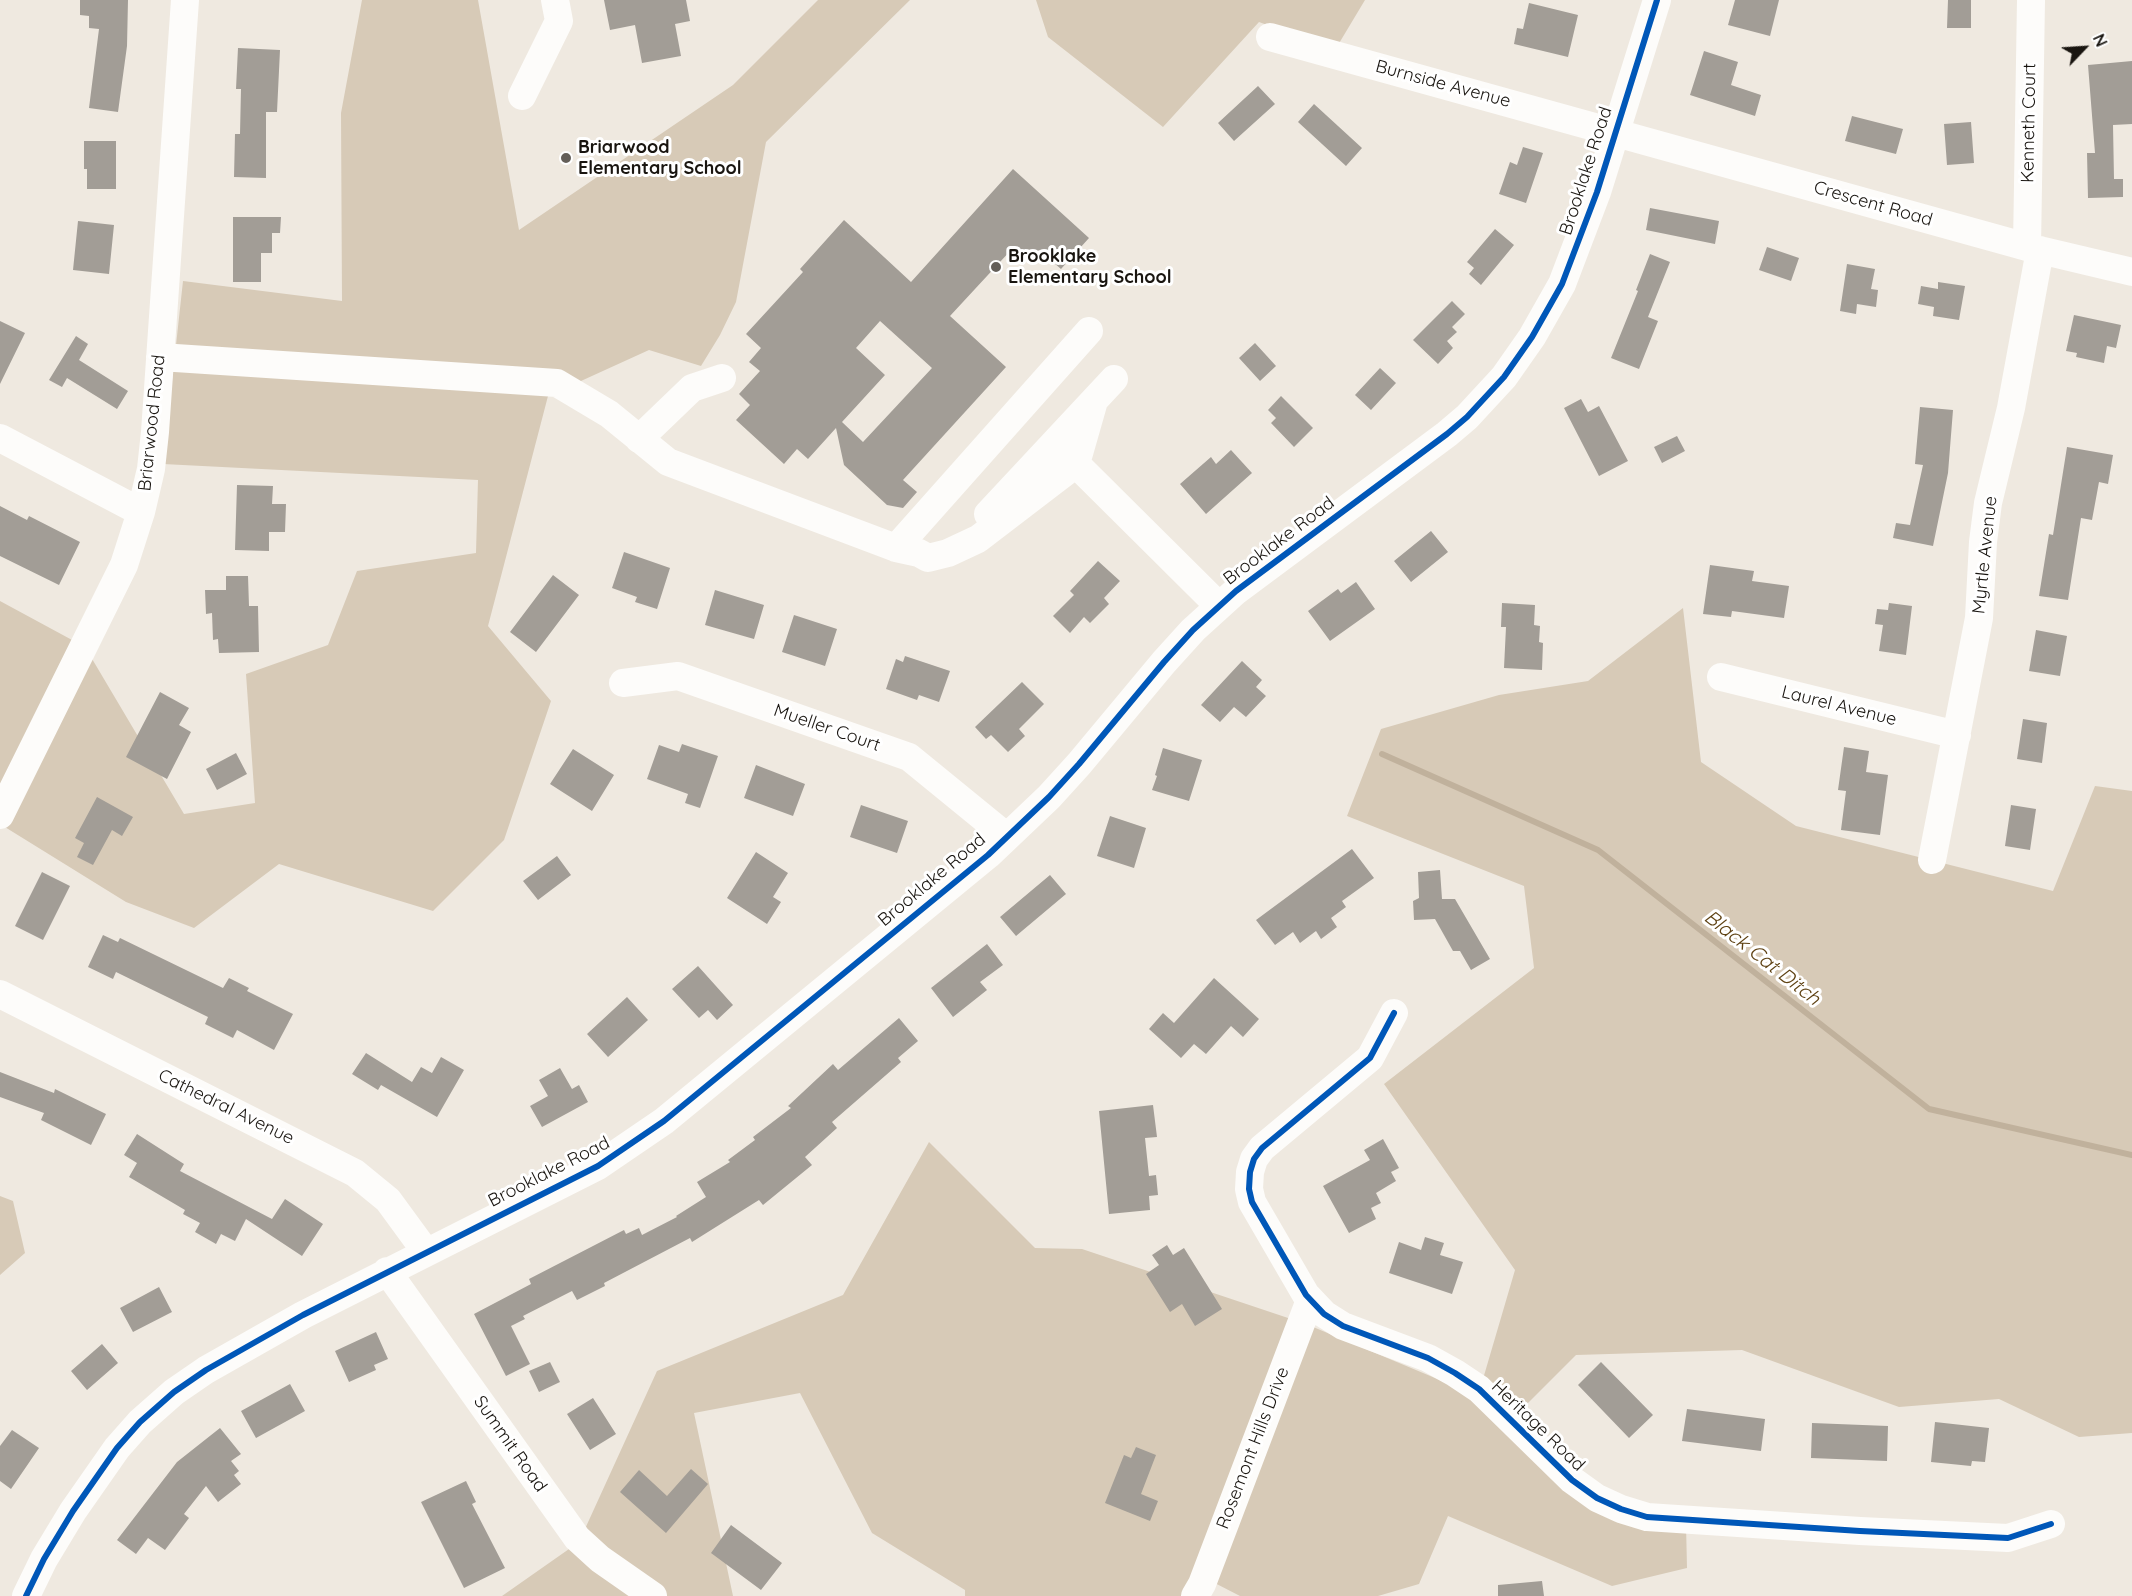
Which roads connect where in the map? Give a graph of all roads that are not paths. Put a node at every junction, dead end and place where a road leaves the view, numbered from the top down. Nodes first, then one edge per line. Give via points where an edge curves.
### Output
1 (185, 0) edge
2 (555, 0) edge
3 (1657, 0) edge
4 (2031, 0) edge
5 (1270, 36) dead end
6 (522, 96) dead end
7 (1616, 131) junction
8 (2034, 248) junction
9 (2132, 272) edge
10 (1089, 331) dead end
11 (160, 357) junction
12 (722, 378) dead end
13 (1114, 379) dead end
14 (1094, 401) junction
15 (0, 438) edge
16 (639, 439) junction
17 (1054, 442) junction
18 (1076, 464) junction
19 (141, 512) junction
20 (908, 551) junction
21 (1219, 606) junction
22 (1721, 677) dead end
23 (623, 683) dead end
24 (1957, 735) junction
25 (0, 815) edge
26 (1007, 837) junction
27 (1932, 860) dead end
28 (0, 994) edge
29 (1394, 1012) dead end
30 (426, 1252) junction
31 (387, 1271) junction
32 (1310, 1300) junction
33 (2051, 1524) dead end
34 (26, 1596) edge
35 (653, 1596) edge
36 (1195, 1596) edge

1 - 11 street, Briarwood Road
2 - 6 street via 559,21
3 - 7 street, Brooklake Road
4 - 8 street, Kenneth Court
5 - 7 street, Burnside Avenue
7 - 8 street, Crescent Road
7 - 21 street, Brooklake Road via 1562,284 1504,377 1447,434
8 - 9 street, Crescent Road
8 - 24 street, Myrtle Avenue via 2011,408 1988,503 1979,618
10 - 20 street
11 - 16 street via 557,383 609,414
11 - 19 street, Briarwood Road via 152,460
12 - 16 street via 692,388
13 - 14 street
14 - 17 street
14 - 18 street
15 - 19 street
16 - 20 street via 668,462
17 - 18 street
17 - 20 street via 975,528
18 - 20 street via 978,538 928,558
18 - 21 street
19 - 25 street, Briarwood Road via 124,565
21 - 26 street, Brooklake Road via 1164,662 1049,797
22 - 24 street, Laurel Avenue
23 - 26 street, Mueller Court via 678,676 909,757
24 - 27 street, Myrtle Avenue
26 - 30 street, Brooklake Road via 623,1151
28 - 30 street, Cathedral Avenue via 355,1173 388,1200
29 - 32 street, Heritage Road via 1370,1058 1262,1148 1250,1172 1252,1202
30 - 31 street, Brooklake Road
31 - 34 street, Brooklake Road via 206,1370 174,1392 117,1448 73,1511
31 - 35 street, Summit Road via 577,1538
32 - 33 street, Heritage Road via 1343,1326 1455,1372 1479,1389 1572,1480 1598,1498 1647,1517 2008,1538
32 - 36 street, Rosemont Hills Drive

